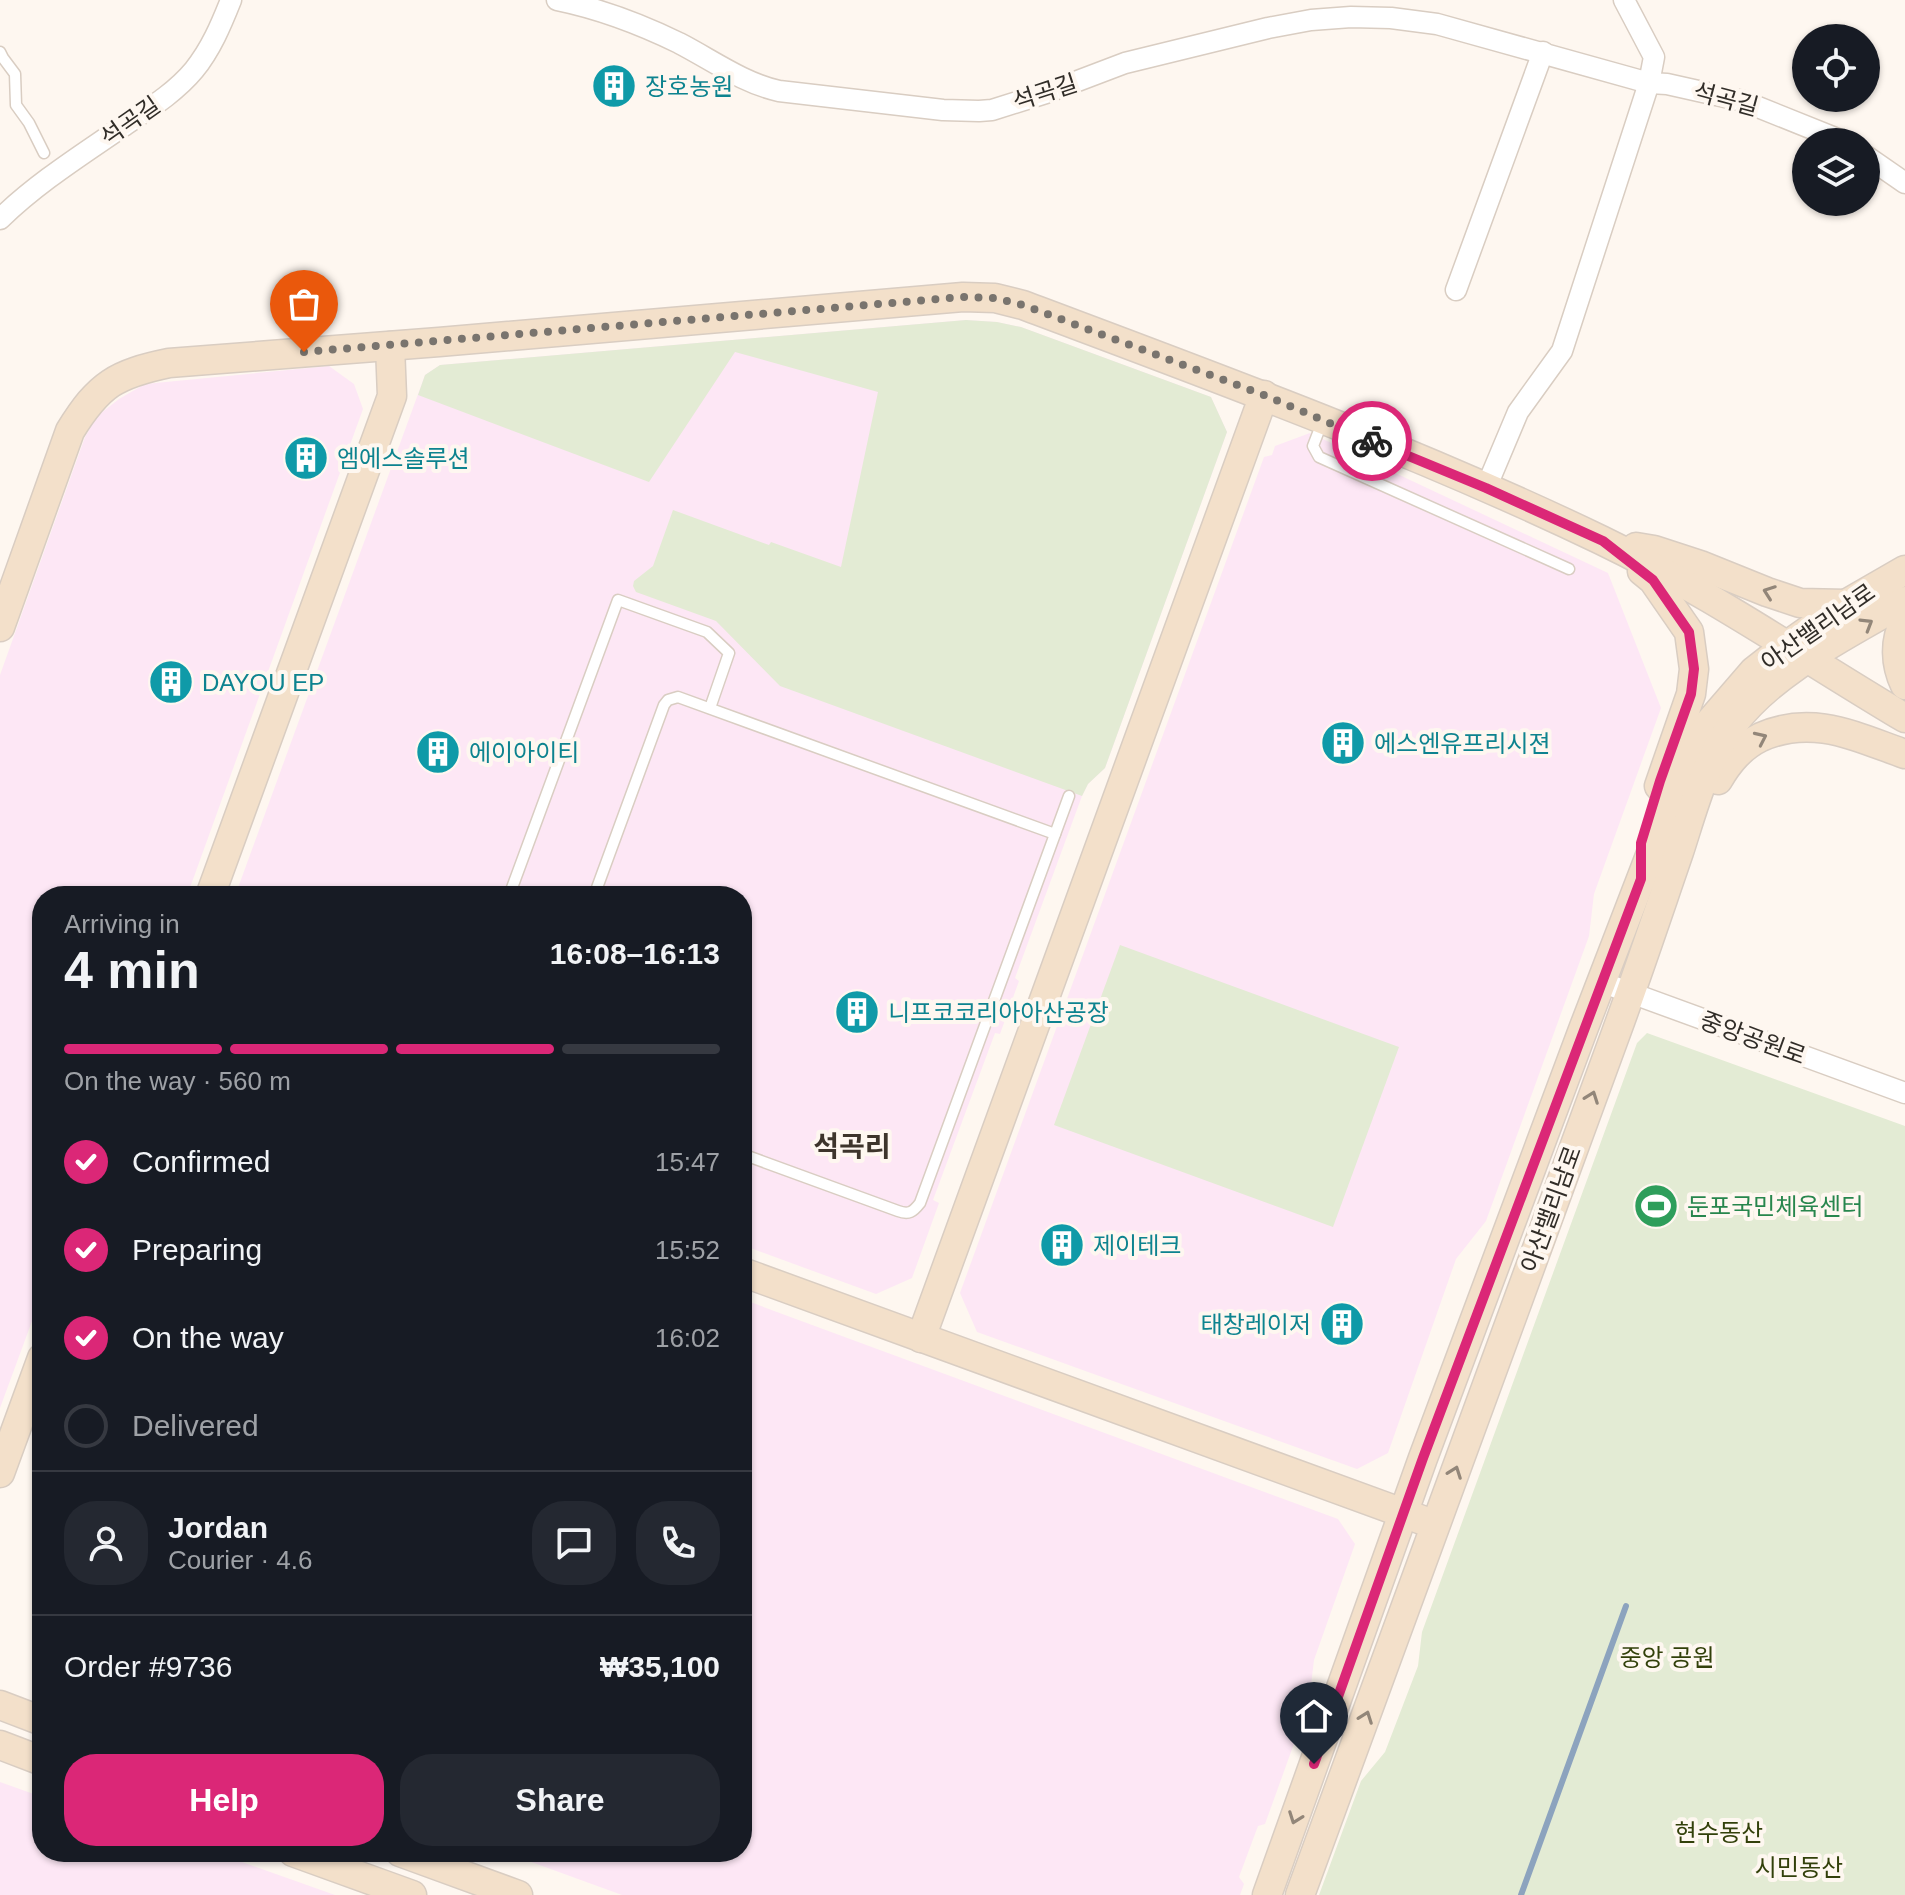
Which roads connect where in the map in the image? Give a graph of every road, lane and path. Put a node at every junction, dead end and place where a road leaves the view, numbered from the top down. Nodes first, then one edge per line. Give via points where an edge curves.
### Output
1 (231, 0) edge
2 (557, 0) edge
3 (1624, 0) edge
4 (0, 52) edge
5 (1543, 52) junction
6 (1649, 83) junction
7 (1810, 128) edge
8 (44, 153) dead end
9 (1880, 166) edge
10 (1905, 183) edge
11 (0, 219) edge
12 (1456, 290) dead end
13 (390, 346) junction
14 (1264, 395) junction
15 (1318, 433) dead end
16 (1486, 488) junction
17 (1603, 541) junction
18 (1569, 569) dead end
19 (1905, 570) edge
20 (1905, 601) edge
21 (1846, 604) junction
22 (1905, 620) edge
23 (0, 627) edge
24 (1796, 653) junction
25 (1905, 685) edge
26 (710, 708) junction
27 (1905, 718) edge
28 (1905, 754) edge
29 (1069, 796) dead end
30 (1055, 834) junction
31 (1682, 843) junction
32 (1641, 879) junction
33 (214, 886) edge
34 (513, 886) edge
35 (598, 886) edge
36 (1601, 982) junction
37 (1630, 993) junction
38 (1905, 1093) edge
39 (752, 1158) edge
40 (752, 1276) edge
41 (921, 1338) junction
42 (32, 1385) edge
43 (0, 1473) edge
44 (1404, 1514) junction
45 (1436, 1525) junction
46 (0, 1705) edge
47 (32, 1717) edge
48 (0, 1745) edge
49 (32, 1757) edge
50 (321, 1862) edge
51 (427, 1862) edge
52 (412, 1895) edge
53 (518, 1895) edge
54 (1267, 1895) edge
55 (1300, 1895) edge

1 - 11 street, 석곡길 via 192,73
2 - 5 street, 석곡길 via 632,21 758,86 943,110 992,110 1125,63 1311,20 1391,18 1437,24
3 - 6 street via 1654,57
4 - 8 lane via 15,74 16,105
5 - 6 street, 석곡길
5 - 12 street
6 - 7 street, 석곡길 via 1743,101
6 - 16 street via 1562,351 1518,412
9 - 10 street
13 - 14 street via 995,298
13 - 23 street via 169,363 113,380 70,431
13 - 33 street via 392,396
14 - 16 street
14 - 41 street
15 - 18 lane via 1313,446 1319,457
16 - 17 street
21 -> 17 street via 1800,603 1654,550
17 - 24 street via 1725,607
17 - 32 street via 1653,580 1689,632 1694,669 1691,694 1641,843
19 - 21 street, 아산밸리남로
24 -> 20 street, 아산밸리남로
21 - 24 street, 아산밸리남로
22 - 25 street via 1897,658
24 - 27 street
24 - 31 street, 아산밸리남로 via 1718,747
24 - 32 street, 아산밸리남로 via 1754,671 1710,722 1683,770
26 - 30 lane
26 - 34 lane via 729,653 707,632 618,600
26 - 35 lane via 678,697 664,705
31 -> 28 street via 1727,763 1768,734 1820,727
29 - 30 lane
30 - 39 lane via 913,1212 906,1214
31 - 37 street, 아산밸리남로
32 - 36 street, 아산밸리남로
36 - 37 street, 중앙공원로
36 - 44 street, 아산밸리남로
37 - 38 street, 중앙공원로
45 -> 37 street, 아산밸리남로
40 - 41 street
41 - 44 street
42 - 43 street
44 - 45 street
44 -> 54 street, 아산밸리남로
55 -> 45 street, 아산밸리남로
46 - 47 street
48 - 49 street
50 - 52 street
51 - 53 street

